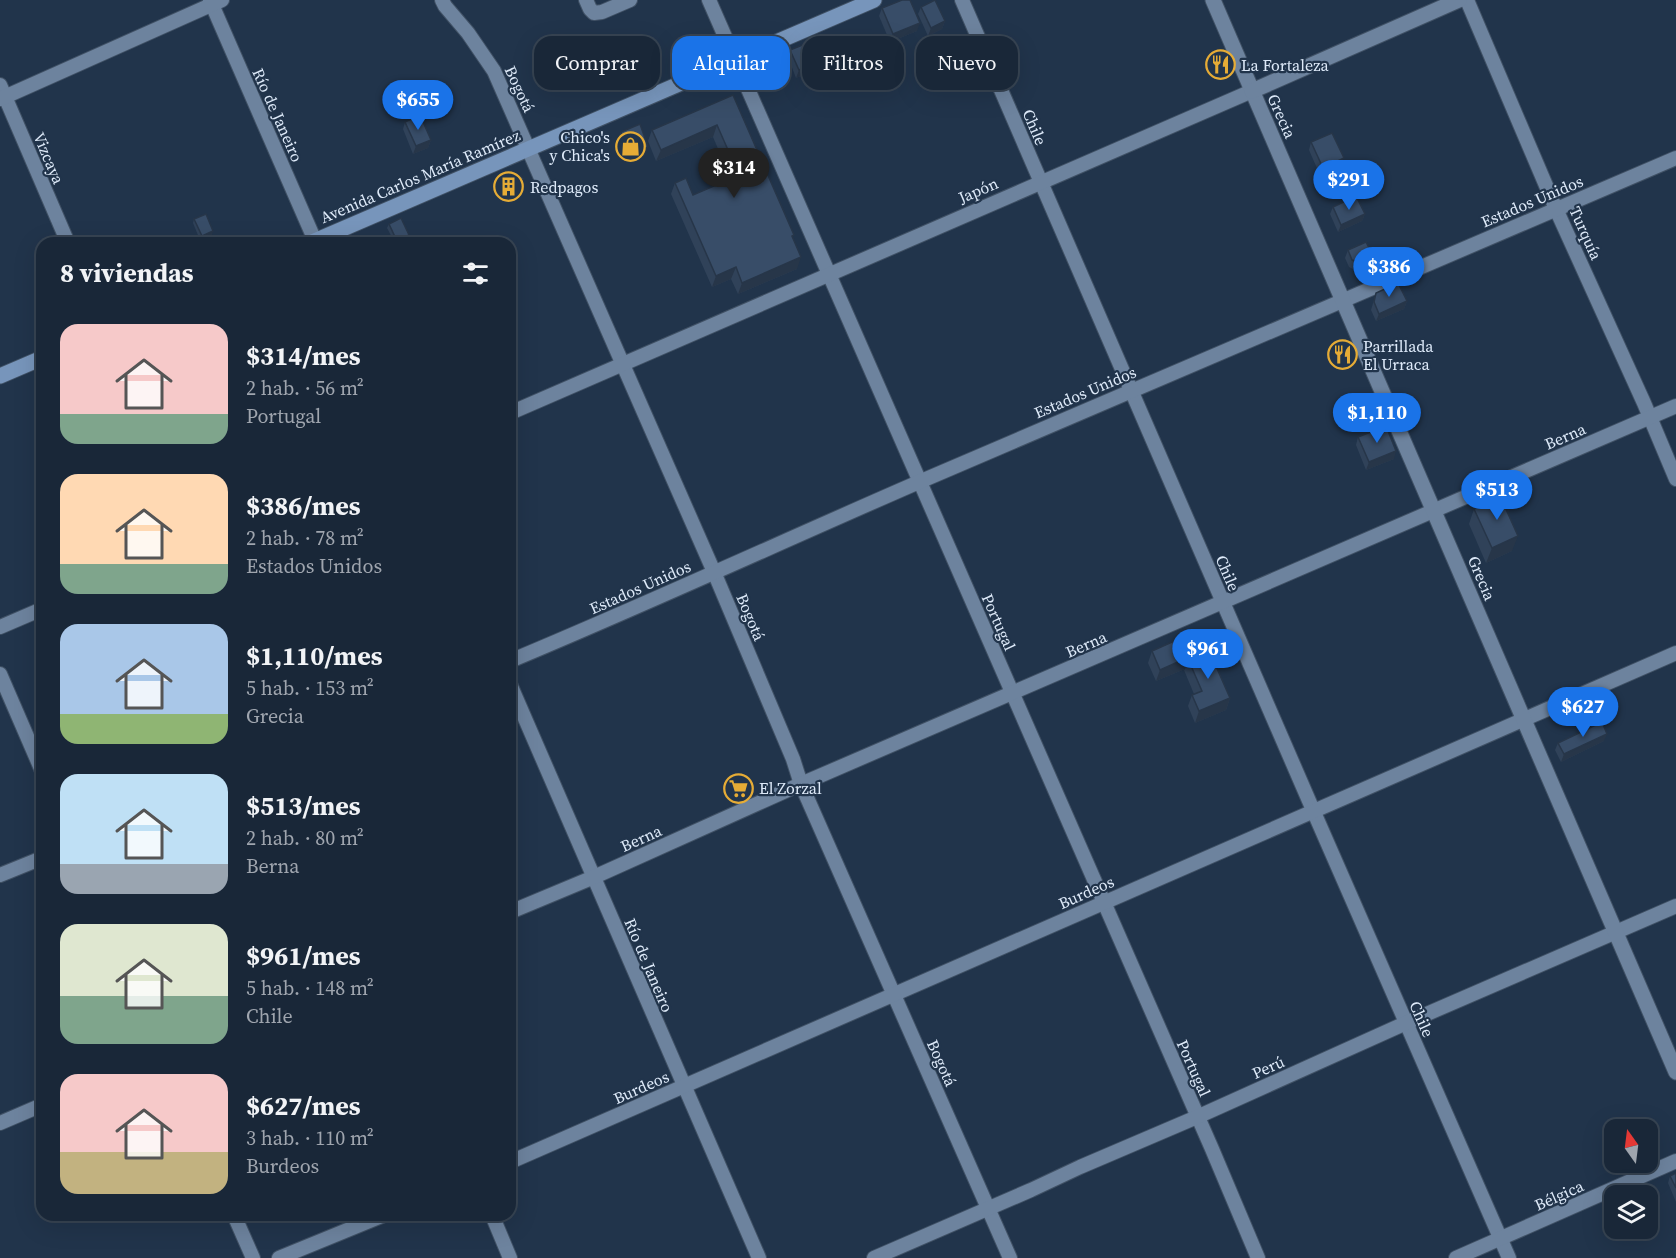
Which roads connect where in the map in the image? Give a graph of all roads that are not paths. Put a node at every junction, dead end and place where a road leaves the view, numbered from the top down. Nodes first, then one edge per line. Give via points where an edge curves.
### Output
1 (442, 0) edge
2 (630, 0) edge
3 (709, 0) edge
4 (874, 0) edge
5 (962, 0) edge
6 (1213, 0) edge
7 (1459, 0) edge
8 (1467, 0) edge
9 (215, 2) edge
10 (588, 5) edge
11 (725, 36) edge
12 (790, 37) edge
13 (672, 88) edge
14 (749, 90) edge
15 (1252, 91) junction
16 (2, 94) edge
17 (529, 149) junction
18 (1676, 158) edge
19 (1041, 183) junction
20 (1556, 209) junction
21 (65, 237) edge
22 (312, 237) edge
23 (326, 237) edge
24 (829, 273) junction
25 (1343, 300) junction
26 (36, 361) edge
27 (623, 365) junction
28 (0, 376) edge
29 (1131, 390) junction
30 (1676, 406) edge
31 (516, 410) edge
32 (1650, 417) junction
33 (1676, 479) edge
34 (920, 481) junction
35 (1434, 510) junction
36 (714, 572) junction
37 (1223, 603) junction
38 (36, 612) edge
39 (0, 627) edge
40 (1676, 652) edge
41 (516, 659) edge
42 (0, 674) edge
43 (1013, 693) junction
44 (516, 698) edge
45 (1524, 719) junction
46 (36, 757) edge
47 (801, 784) junction
48 (1313, 810) junction
49 (36, 860) edge
50 (0, 875) edge
51 (594, 877) junction
52 (1103, 902) junction
53 (1676, 906) edge
54 (516, 910) edge
55 (1616, 933) junction
56 (894, 994) junction
57 (1406, 1023) junction
58 (1676, 1072) edge
59 (683, 1086) junction
60 (36, 1108) edge
61 (1197, 1117) junction
62 (0, 1123) edge
63 (516, 1159) edge
64 (1676, 1161) edge
65 (989, 1208) junction
66 (237, 1221) edge
67 (369, 1221) edge
68 (495, 1221) edge
69 (1501, 1239) junction
70 (253, 1258) edge
71 (279, 1258) edge
72 (510, 1258) edge
73 (759, 1258) edge
74 (874, 1258) edge
75 (1010, 1258) edge
76 (1258, 1258) edge
77 (1456, 1258) edge
78 (1509, 1258) edge

1 - 17 street, Bogotá via 494,71
2 - 10 street via 594,13
3 - 11 street, Portugal
4 - 12 main road, Avenida Carlos María Ramírez
5 - 19 street, Chile
6 - 15 street, Grecia
7 - 15 street, Japón
8 - 20 street, Turquía
9 - 16 street
9 - 22 street, Río de Janeiro
13 - 17 main road, Avenida Carlos María Ramírez
14 - 24 street, Portugal
15 - 19 street, Japón
15 - 25 street, Grecia
16 - 21 street, Vizcaya
17 - 23 main road, Avenida Carlos María Ramírez
17 - 27 street, Bogotá
18 - 20 street, Estados Unidos
19 - 24 street, Japón
19 - 29 street, Chile
20 - 25 street, Estados Unidos
20 - 32 street, Turquía
24 - 27 street, Japón
24 - 34 street, Portugal
25 - 29 street, Estados Unidos
25 - 35 street, Grecia
26 - 28 main road
27 - 31 street, Japón
27 - 36 street, Bogotá
29 - 34 street, Estados Unidos
29 - 37 street, Chile
30 - 32 street, Berna
32 - 33 street, Turquía
32 - 35 street, Berna
34 - 36 street, Estados Unidos
34 - 43 street, Portugal
35 - 37 street, Berna
35 - 45 street, Grecia
36 - 41 street, Estados Unidos
36 - 47 street, Bogotá
37 - 43 street, Berna
37 - 48 street, Chile
38 - 39 street
40 - 45 street, Burdeos
42 - 46 street
43 - 47 street, Berna
43 - 52 street, Portugal
44 - 51 street, Río de Janeiro
45 - 48 street, Burdeos
45 - 55 street, Grecia
47 - 51 street, Berna
47 - 56 street, Bogotá
48 - 52 street, Burdeos
48 - 57 street, Chile
49 - 50 street
51 - 54 street, Berna
51 - 59 street, Río de Janeiro
52 - 56 street, Burdeos
52 - 61 street, Portugal
53 - 55 street, Perú
55 - 57 street, Perú
55 - 58 street, Grecia
56 - 59 street, Burdeos
56 - 65 street, Bogotá
57 - 61 street, Perú
57 - 69 street, Chile
59 - 63 street, Burdeos
59 - 73 street, Río de Janeiro
60 - 62 street
61 - 65 street, Perú
61 - 76 street, Portugal
64 - 69 street, Bélgica
65 - 74 street, Perú
65 - 75 street, Bogotá
66 - 70 street
67 - 71 street
68 - 72 street
69 - 77 street, Bélgica
69 - 78 street, Chile

